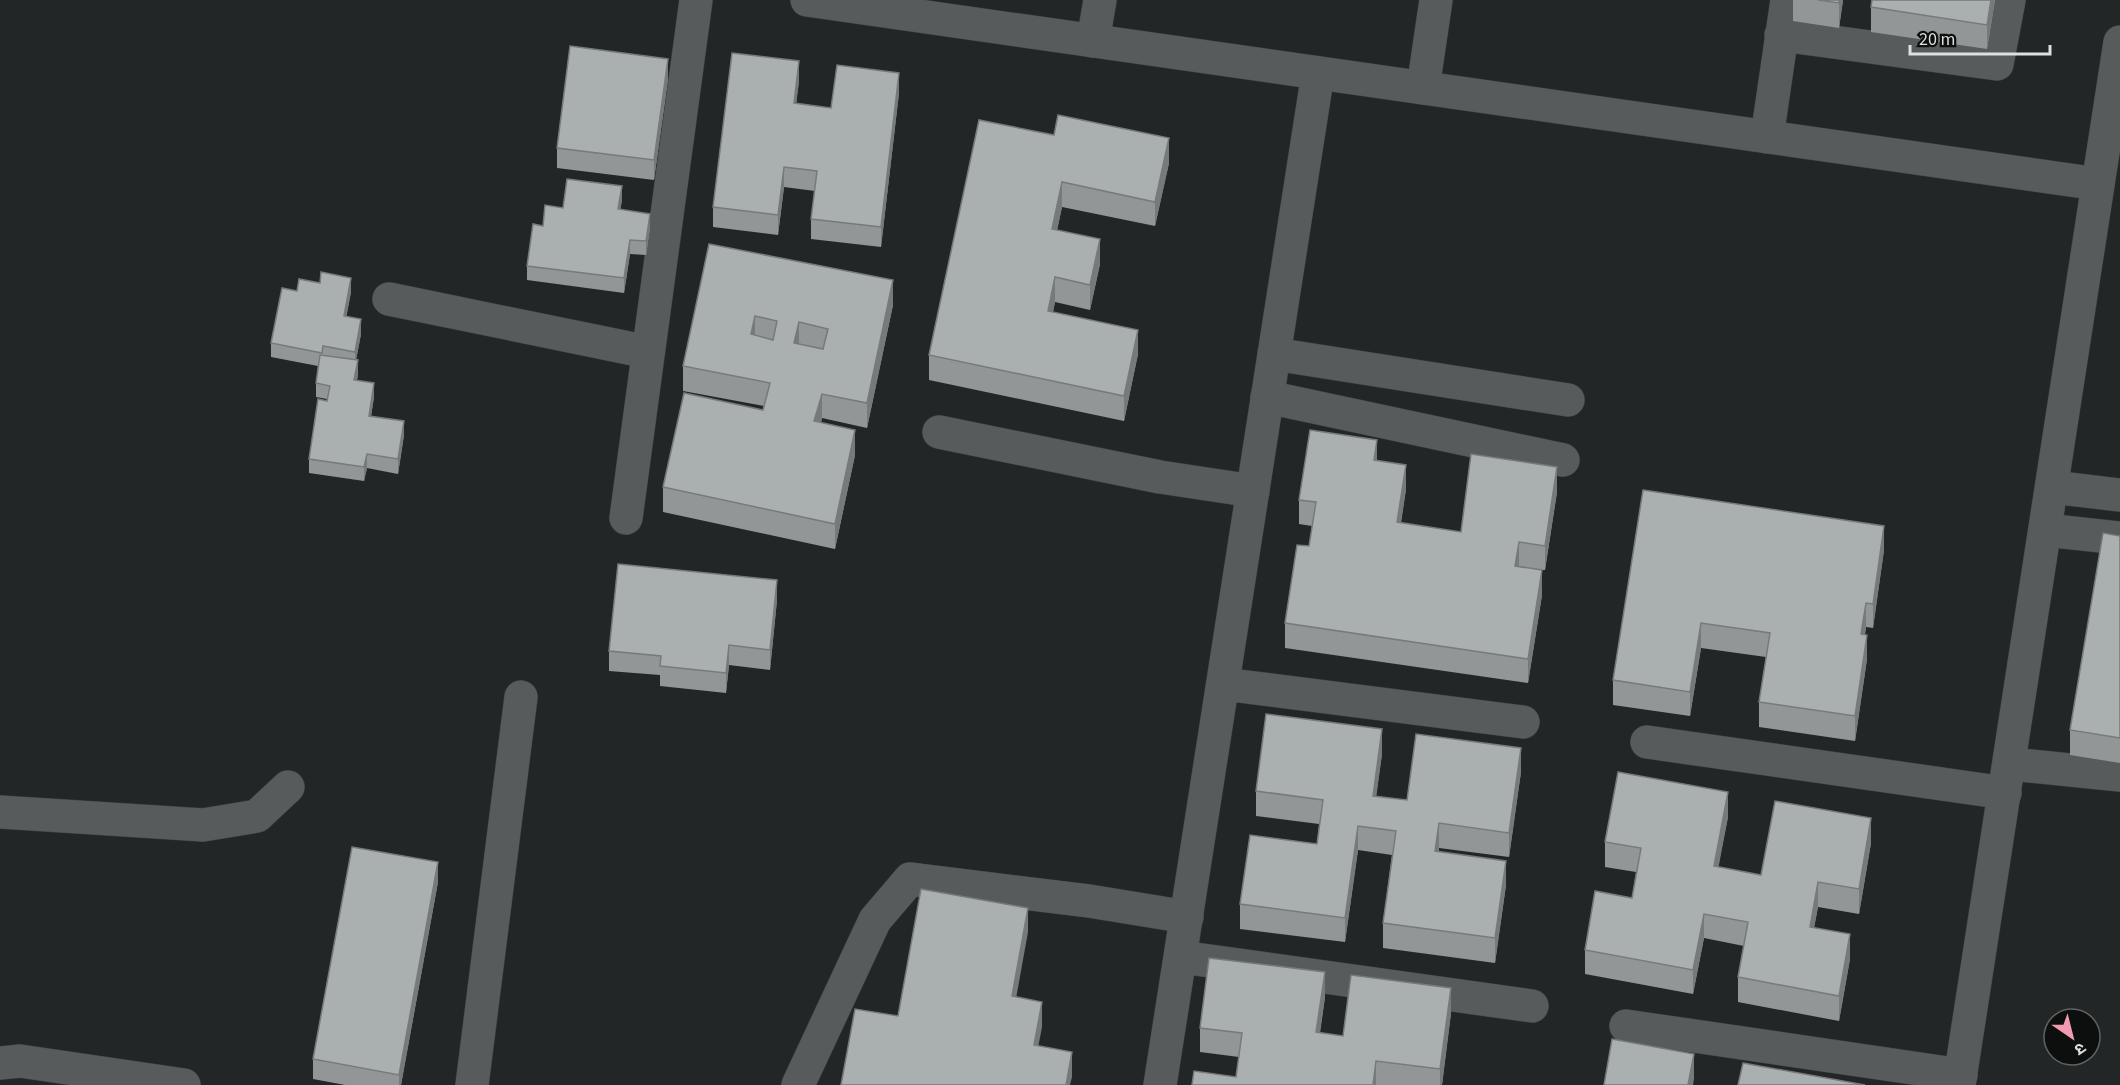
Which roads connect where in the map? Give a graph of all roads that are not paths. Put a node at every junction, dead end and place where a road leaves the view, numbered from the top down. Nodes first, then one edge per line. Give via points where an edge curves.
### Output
1 (696, 0) edge
2 (807, 0) edge
3 (1100, 0) edge
4 (1436, 0) edge
5 (1787, 0) edge
6 (2009, 0) edge
7 (1781, 35) junction
8 (1093, 41) junction
9 (2120, 42) edge
10 (1318, 73) junction
11 (1423, 88) junction
12 (1767, 137) junction
13 (2104, 204) edge
14 (389, 299) dead end
15 (648, 352) junction
16 (1274, 354) junction
17 (1267, 397) junction
18 (1568, 400) dead end
19 (939, 432) dead end
20 (1563, 460) dead end
21 (2052, 487) junction
22 (1253, 491) junction
23 (2120, 495) edge
24 (626, 518) dead end
25 (2045, 530) junction
26 (2120, 538) edge
27 (1223, 684) junction
28 (521, 697) dead end
29 (1523, 722) dead end
30 (1647, 742) dead end
31 (2120, 775) edge
32 (2007, 778) junction
33 (288, 787) dead end
34 (0, 812) edge
35 (1187, 917) junction
36 (1181, 957) junction
37 (1532, 1006) dead end
38 (1626, 1026) dead end
39 (0, 1063) edge
40 (1960, 1080) edge
41 (184, 1085) edge
42 (472, 1085) edge
43 (798, 1085) edge
44 (1160, 1085) edge

1 - 15 street
2 - 8 street
3 - 8 street
4 - 11 street
5 - 7 street
6 - 7 street via 1997,64
7 - 12 street
8 - 10 street
9 - 13 street
10 - 11 street
10 - 16 street
11 - 12 street
12 - 13 street
13 - 21 street
14 - 15 street
15 - 24 street
16 - 17 street
16 - 18 street
17 - 20 street
17 - 22 street
19 - 22 street via 1160,477
21 - 23 street
21 - 25 street
22 - 27 street
25 - 26 street
25 - 32 street
27 - 29 street
27 - 35 street
28 - 42 street
30 - 32 street
31 - 32 street
32 - 40 street
33 - 34 street via 257,816 203,825
35 - 36 street
35 - 43 street via 910,879 875,920
36 - 37 street
36 - 44 street
38 - 40 street
39 - 41 street via 20,1061

